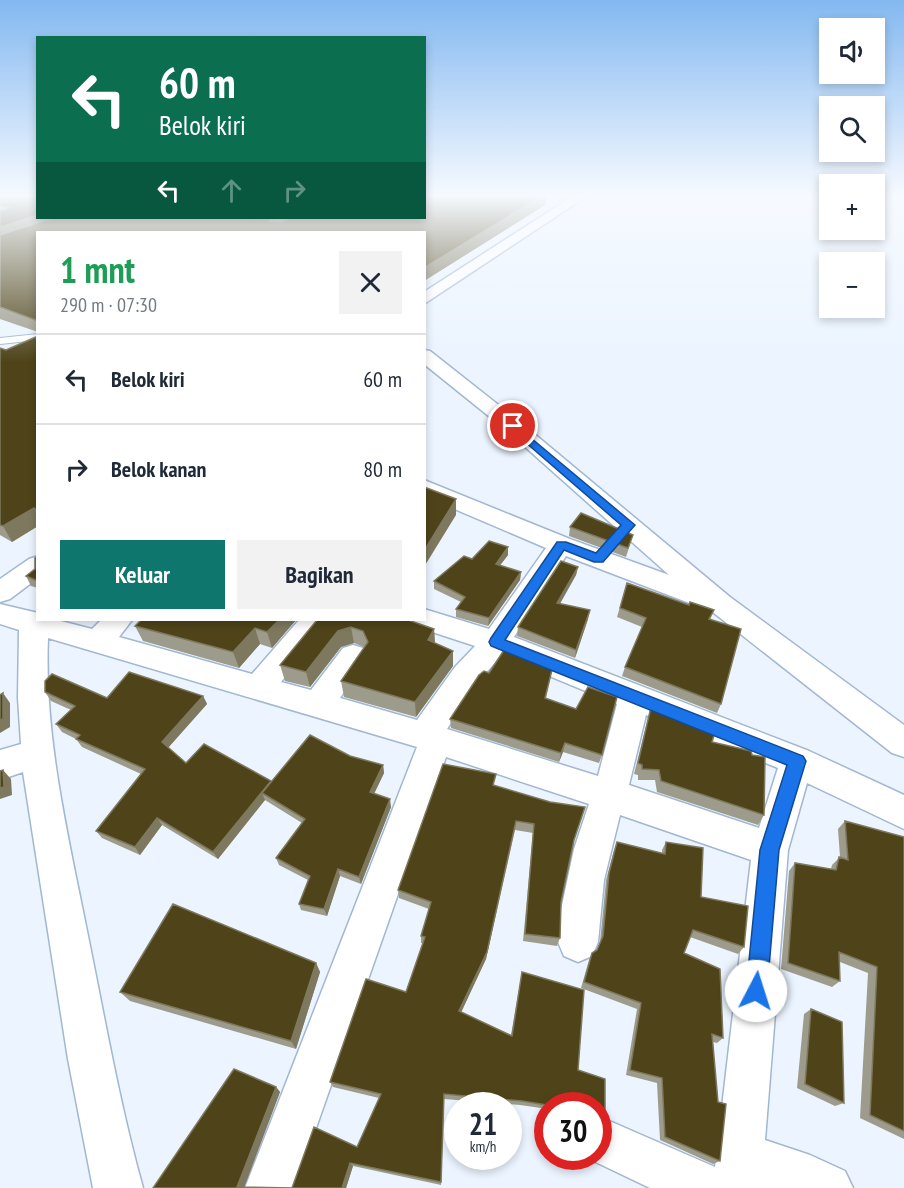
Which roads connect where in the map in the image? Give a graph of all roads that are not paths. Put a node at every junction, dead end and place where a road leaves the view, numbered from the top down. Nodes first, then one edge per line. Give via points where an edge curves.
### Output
1 (496, 251) edge
2 (426, 298) edge
3 (36, 337) edge
4 (0, 341) edge
5 (426, 357) edge
6 (426, 488) edge
7 (628, 525) junction
8 (561, 545) junction
9 (599, 559) junction
10 (36, 566) edge
11 (0, 591) edge
12 (720, 603) junction
13 (17, 618) edge
14 (426, 620) edge
15 (36, 621) edge
16 (40, 621) edge
17 (314, 621) edge
18 (108, 630) edge
19 (496, 642) junction
20 (353, 656) dead end
21 (257, 689) junction
22 (634, 697) junction
23 (318, 704) junction
24 (430, 737) junction
25 (904, 743) edge
26 (38, 753) junction
27 (797, 761) junction
28 (0, 765) edge
29 (609, 795) junction
30 (904, 813) edge
31 (770, 850) junction
32 (578, 942) dead end
33 (612, 1145) edge
34 (738, 1172) edge
35 (118, 1188) edge
36 (270, 1188) edge
37 (705, 1188) edge
38 (828, 1188) edge

1 - 2 street
3 - 4 lane
5 - 7 street
6 - 8 street
7 - 9 street
7 - 12 street
8 - 9 street
8 - 19 street
9 - 12 street
10 - 11 street
12 - 25 street
13 - 15 street
13 - 26 street via 31,653
14 - 19 street
16 - 18 street
17 - 21 street
18 - 21 street
19 - 22 street
19 - 24 street via 466,675
20 - 23 street
21 - 23 street
22 - 27 street
22 - 29 street
23 - 24 street
24 - 29 street
24 - 36 street
26 - 28 street
26 - 35 street via 102,1125
27 - 30 street
27 - 31 street
29 - 31 street
29 - 32 street via 584,885
31 - 34 street
33 - 37 street
34 - 38 street via 810,1179

